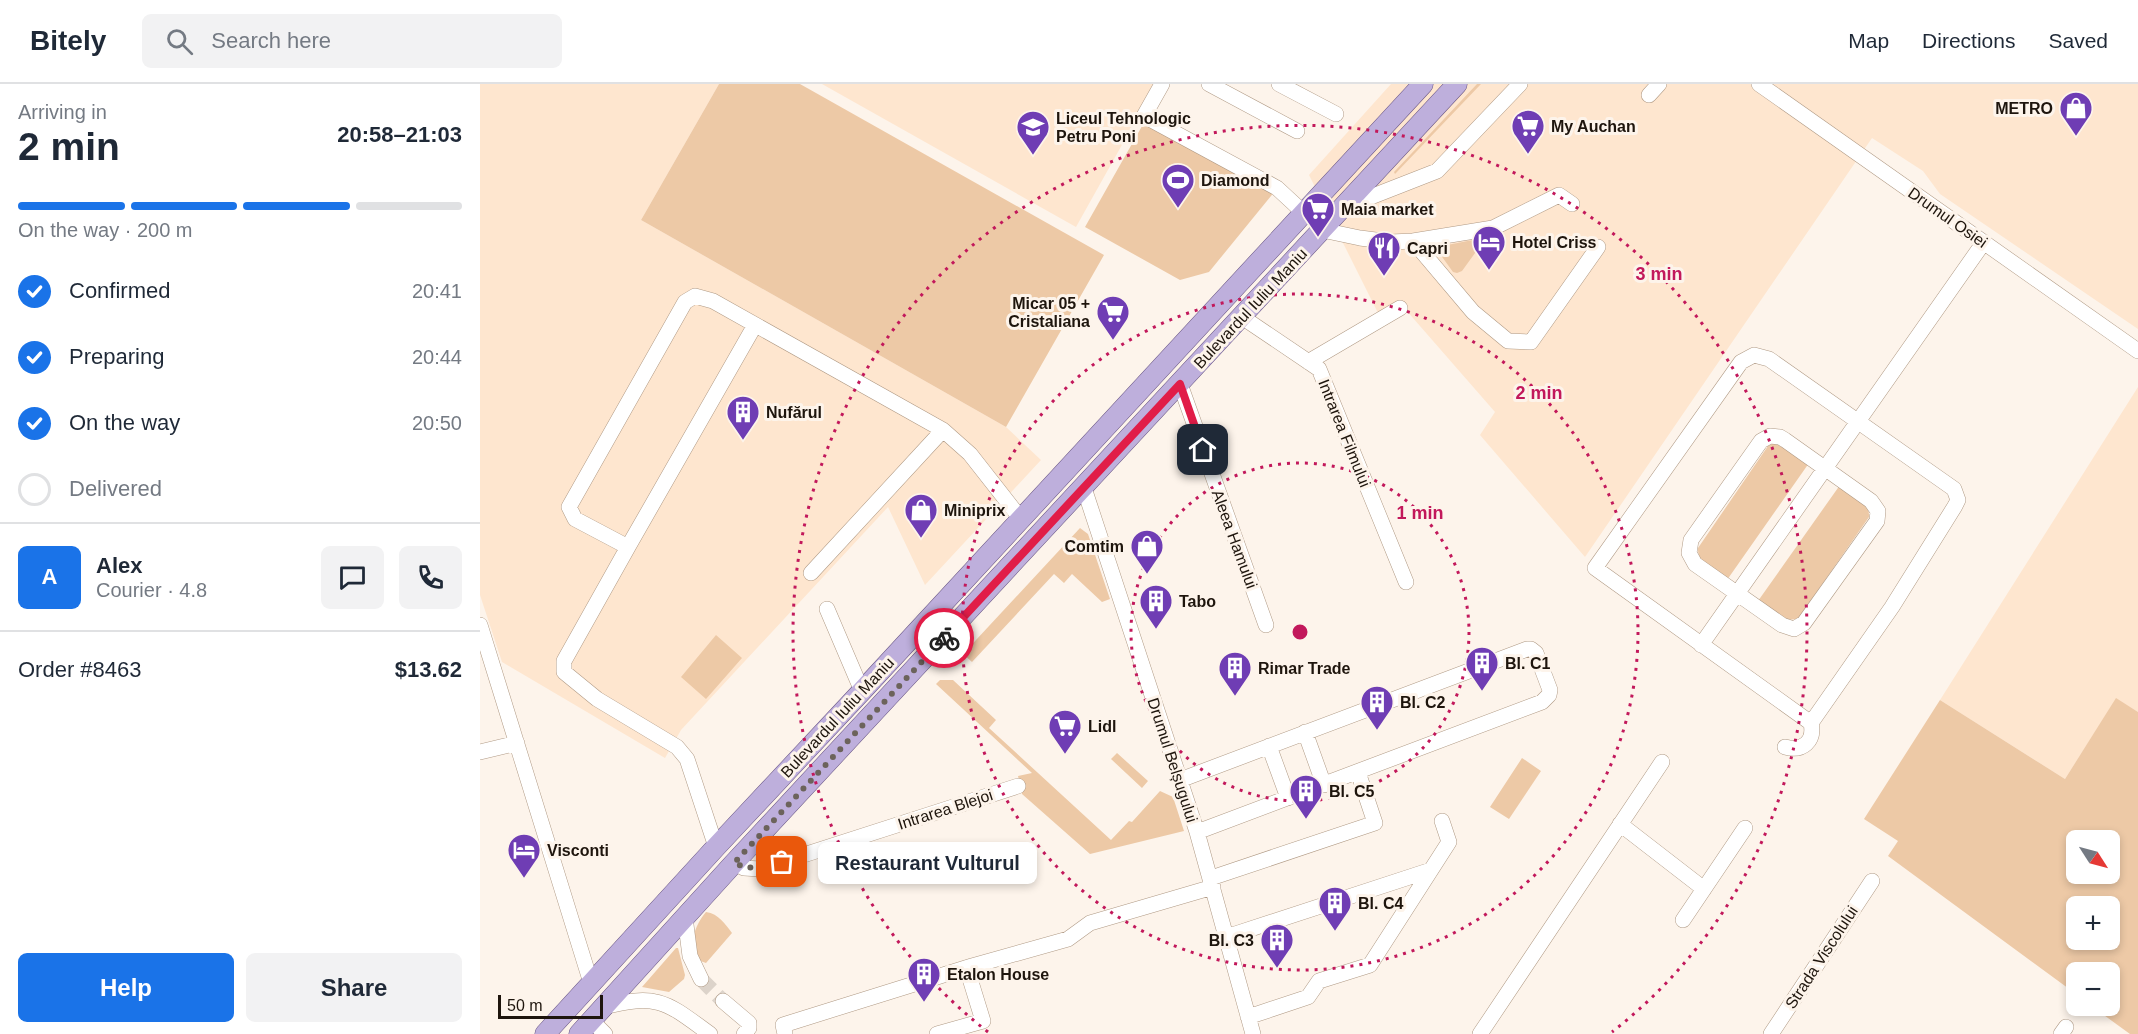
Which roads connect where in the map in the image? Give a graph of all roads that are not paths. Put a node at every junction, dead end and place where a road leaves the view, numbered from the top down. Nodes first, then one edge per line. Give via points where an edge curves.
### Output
1 (1162, 84) edge
2 (1209, 84) edge
3 (1279, 84) edge
4 (1423, 84) edge
5 (1457, 84) edge
6 (1520, 84) edge
7 (1759, 84) edge
8 (1335, 114) dead end
9 (1297, 131) dead end
10 (1572, 204) dead end
11 (1344, 207) junction
12 (1304, 213) junction
13 (1322, 230) junction
14 (1413, 241) junction
15 (1984, 242) junction
16 (1598, 247) dead end
17 (1400, 308) dead end
18 (1242, 317) junction
19 (755, 325) junction
20 (2138, 351) edge
21 (1308, 362) junction
22 (1180, 384) junction
23 (1858, 421) junction
24 (943, 430) junction
25 (1825, 468) junction
26 (1084, 488) junction
27 (1022, 519) junction
28 (1039, 536) junction
29 (628, 547) junction
30 (811, 573) dead end
31 (1406, 582) dead end
32 (1737, 593) junction
33 (827, 609) dead end
34 (480, 625) edge
35 (1266, 625) dead end
36 (1701, 645) junction
37 (862, 691) junction
38 (1811, 723) junction
39 (1305, 732) junction
40 (517, 743) junction
41 (1269, 746) junction
42 (1785, 747) dead end
43 (480, 753) edge
44 (1662, 762) dead end
45 (1358, 772) junction
46 (1180, 780) junction
47 (1324, 784) junction
48 (1018, 786) dead end
49 (1288, 798) junction
50 (1442, 821) dead end
51 (1620, 824) junction
52 (1744, 828) dead end
53 (1197, 832) junction
54 (716, 846) junction
55 (734, 863) junction
56 (1431, 870) junction
57 (1872, 880) dead end
58 (1212, 883) junction
59 (1704, 889) junction
60 (685, 916) junction
61 (1683, 920) dead end
62 (1226, 937) junction
63 (967, 969) junction
64 (701, 979) tunnel mouth
65 (591, 983) junction
66 (723, 1001) tunnel mouth
67 (573, 1004) junction
68 (1248, 1017) junction
69 (594, 1024) edge
70 (545, 1034) edge
71 (710, 1034) edge
72 (744, 1034) edge
73 (785, 1034) edge
74 (938, 1034) edge
75 (1252, 1034) edge
76 (1480, 1034) edge
77 (1771, 1034) edge

1 - 12 street via 1144,116 1277,188
2 - 9 street
3 - 8 street
4 - 12 main road, Bulevardul Iuliu Maniu
5 - 11 main road, Bulevardul Iuliu Maniu
6 - 11 street via 1437,171
7 - 15 street, Drumul Osiei
10 - 14 street via 1559,195 1492,228
11 - 13 main road, Bulevardul Iuliu Maniu
12 - 13 main road
12 - 27 main road, Bulevardul Iuliu Maniu
13 - 14 street via 1381,241
13 - 18 main road, Bulevardul Iuliu Maniu
14 - 16 street via 1473,312 1508,341 1531,342
15 - 20 street, Drumul Osiei
15 - 23 street
17 - 21 street
18 - 21 street, Intrarea Filmului
18 - 22 main road, Bulevardul Iuliu Maniu
19 - 24 street
19 - 29 street
19 - 29 street via 713,301 695,296 685,302 619,416 569,507 575,519
21 - 31 street, Intrarea Filmului via 1319,369
22 - 26 main road, Bulevardul Iuliu Maniu
22 - 35 street, Aleea Hamului
23 - 25 street
23 - 36 street via 1769,359 1747,357 1595,568
23 - 38 street via 1954,489 1958,500 1892,607
24 - 27 street via 970,454
24 - 30 street
25 - 32 street
25 - 32 street via 1780,437 1764,438 1691,540 1692,560
25 - 32 street via 1876,506 1878,516 1870,530 1799,628 1788,629
26 - 28 main road, Bulevardul Iuliu Maniu
26 - 46 street, Drumul Belșugului
27 - 28 main road
27 - 37 main road, Bulevardul Iuliu Maniu
28 - 55 main road, Bulevardul Iuliu Maniu
29 - 54 street via 564,661 564,672 597,699 677,747 687,759
32 - 36 street
33 - 37 street
34 - 40 street
36 - 38 street
37 - 54 main road, Bulevardul Iuliu Maniu
38 - 42 street via 1807,744 1793,749
39 - 41 street
39 - 45 street via 1527,649 1536,653 1550,690 1542,702
39 - 47 street
40 - 43 street
40 - 65 street
41 - 46 street
41 - 49 street
44 - 51 street
45 - 47 street
45 - 58 street via 1375,823
46 - 53 street, Drumul Belșugului
47 - 49 street
48 - 55 street, Intrarea Blejoi via 760,869
49 - 53 street
50 - 56 street via 1449,842
51 - 59 street
51 - 76 street
52 - 59 street
53 - 58 street, Drumul Belșugului
54 - 55 main road
54 - 65 main road, Bulevardul Iuliu Maniu
55 - 60 main road, Bulevardul Iuliu Maniu
56 - 62 street
56 - 68 street via 1370,965 1319,981 1308,997
57 - 77 street, Strada Viscolului
58 - 62 street, Drumul Belșugului
58 - 63 street via 1090,922 1068,939
59 - 61 street
60 - 64 street via 690,956
60 - 69 main road, Bulevardul Iuliu Maniu
62 - 68 street, Drumul Belșugului
63 - 73 street via 783,1025
63 - 74 street via 983,1021
65 - 67 main road, Bulevardul Iuliu Maniu
66 - 72 street via 749,1023
67 - 69 main road
67 - 70 main road, Bulevardul Iuliu Maniu
68 - 75 street, Drumul Belșugului
69 - 71 street via 637,1001 660,1002

